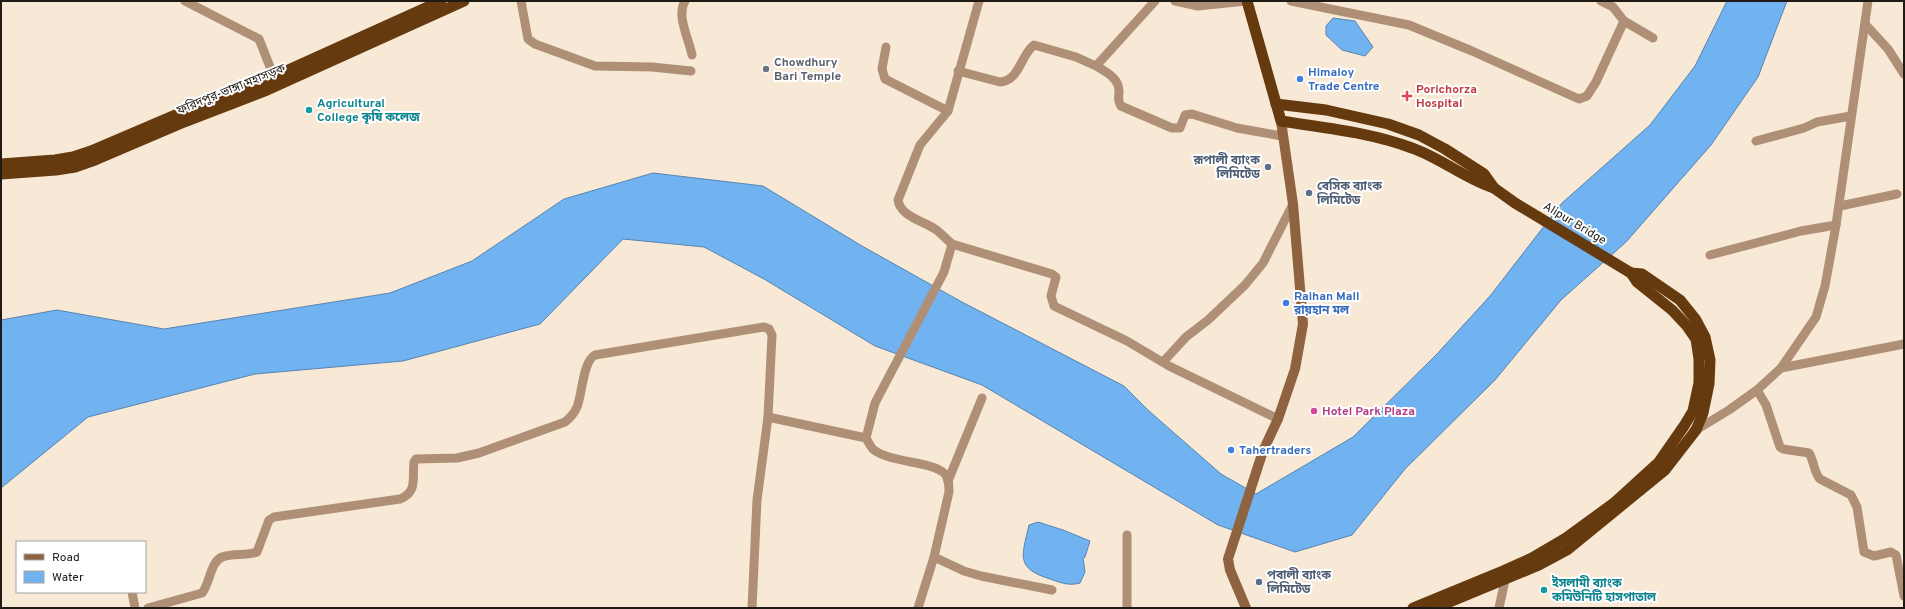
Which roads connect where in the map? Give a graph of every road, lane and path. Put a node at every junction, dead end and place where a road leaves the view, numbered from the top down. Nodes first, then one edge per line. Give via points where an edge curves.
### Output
1 (185, 1) edge
2 (441, 1) edge
3 (464, 1) edge
4 (522, 1) edge
5 (685, 1) edge
6 (979, 1) edge
7 (1155, 1) edge
8 (1175, 1) edge
9 (1246, 1) edge
10 (1291, 1) edge
11 (1601, 1) edge
12 (1868, 1) edge
13 (414, 19) junction
14 (1624, 21) junction
15 (1865, 24) junction
16 (1653, 38) dead end
17 (886, 47) dead end
18 (692, 55) dead end
19 (1096, 66) junction
20 (691, 71) dead end
21 (958, 71) junction
22 (1904, 74) edge
23 (276, 81) junction
24 (1276, 104) junction
25 (948, 111) junction
26 (1851, 116) junction
27 (1281, 121) junction
28 (151, 130) junction
29 (1282, 136) junction
30 (1756, 141) dead end
31 (1, 164) edge
32 (1, 174) edge
33 (1494, 188) junction
34 (1897, 194) dead end
35 (1293, 204) junction
36 (1840, 206) junction
37 (1836, 225) junction
38 (952, 244) junction
39 (1710, 255) dead end
40 (1631, 273) junction
41 (1904, 344) edge
42 (1163, 362) junction
43 (1781, 368) junction
44 (1757, 390) junction
45 (982, 398) dead end
46 (768, 417) junction
47 (1278, 419) junction
48 (1684, 426) junction
49 (1696, 430) junction
50 (866, 438) junction
51 (948, 481) junction
52 (1127, 535) dead end
53 (934, 557) junction
54 (1504, 576) junction
55 (1052, 590) dead end
56 (132, 593) edge
57 (1904, 596) edge
58 (162, 606) edge
59 (135, 608) edge
60 (148, 608) edge
61 (752, 608) edge
62 (918, 608) edge
63 (1127, 608) edge
64 (1246, 608) edge
65 (1413, 608) edge
66 (1435, 608) edge
67 (1499, 608) edge

1 - 23 street via 259,39
2 - 13 highway, ফরিদপুর-ভাঙ্গা মহাসড়ক
3 - 13 highway, ফরিদপুর-ভাঙ্গা মহাসড়ক
4 - 20 street via 528,39 535,44 594,66
5 - 18 street via 682,6 682,19
6 - 21 street
7 - 19 street
8 - 9 street via 1198,6
9 - 24 highway
10 - 14 street via 1409,25 1579,99 1587,96 1596,82
11 - 14 street via 1613,7
12 - 15 street
13 - 23 highway, ফরিদপুর-ভাঙ্গা মহাসড়ক
14 - 16 street
15 - 22 street via 1888,49
15 - 26 street
17 - 25 street via 882,69 885,79
19 - 21 street via 1076,57 1034,45 1012,78 1007,81 1000,82
19 - 29 street via 1116,80 1118,102 1121,106 1172,128 1180,128 1185,115 1192,114 1237,128
21 - 25 street
23 - 28 highway, ফরিদপুর-ভাঙ্গা মহাসড়ক
24 - 27 highway
24 - 33 highway via 1326,110 1388,124 1419,135 1484,174
25 - 38 street via 920,145 898,200 903,211 935,229
26 - 30 street via 1817,122
26 - 36 street
27 - 29 main road
27 - 33 highway via 1385,139 1413,148 1479,183
28 - 31 highway, ফরিদপুর-ভাঙ্গা মহাসড়ক via 73,157
28 - 32 highway, ফরিদপুর-ভাঙ্গা মহাসড়ক via 76,167
29 - 35 main road
33 - 40 highway, Alipur Bridge
34 - 36 street
35 - 42 street via 1263,263 1245,285 1186,337
35 - 47 main road via 1303,324 1295,369
36 - 37 street
37 - 39 street via 1801,230
37 - 43 street via 1825,286 1816,317
38 - 42 street via 1052,274 1056,277 1051,296 1054,306 1127,341
38 - 50 street via 944,272 875,403
40 - 48 highway via 1637,282 1682,320 1696,339 1699,383 1693,411
40 - 49 highway via 1642,274 1680,300 1696,320 1705,337 1710,360 1709,384 1703,413
41 - 43 street
42 - 47 street
43 - 44 street
44 - 49 street
44 - 57 street via 1766,405 1780,447 1809,453 1817,476 1851,495 1857,507 1864,552 1874,556 1890,552 1896,555
45 - 51 street
46 - 50 street
46 - 58 street via 772,335 769,329 764,327 595,355 587,365 577,408 565,422 479,453 457,458 416,459 412,489 407,496 400,499 274,517 268,520 257,552 223,557 214,565 202,593
46 - 61 street via 756,500
47 - 64 main road via 1263,451 1228,558 1230,570
48 - 49 street
48 - 54 highway via 1660,462 1614,503 1566,538
49 - 54 highway via 1665,470 1567,550 1539,565
50 - 51 street via 873,450 936,469 945,474
51 - 53 street via 949,492
52 - 63 street
53 - 55 street via 981,576
53 - 62 street
54 - 65 highway
54 - 66 highway
54 - 67 street
56 - 59 street
58 - 60 street

